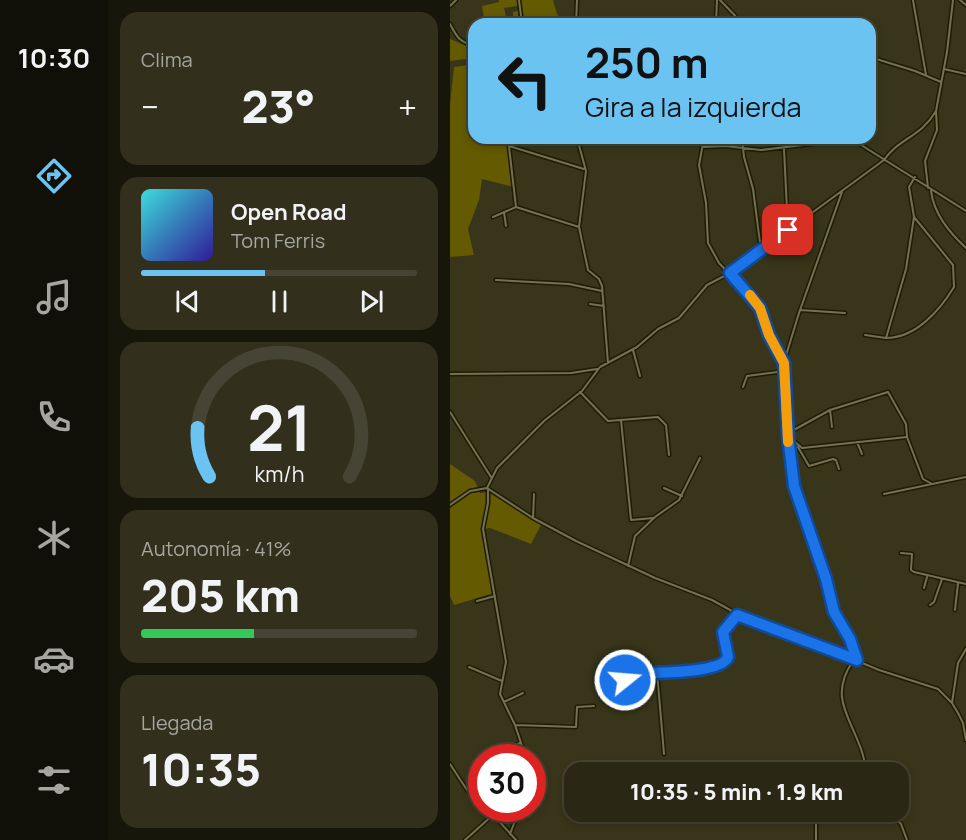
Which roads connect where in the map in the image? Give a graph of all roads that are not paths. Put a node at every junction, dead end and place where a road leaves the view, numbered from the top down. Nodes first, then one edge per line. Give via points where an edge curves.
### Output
1 (456, 0) edge
2 (519, 0) edge
3 (576, 0) edge
4 (718, 0) edge
5 (913, 0) edge
6 (953, 0) edge
7 (960, 0) edge
8 (966, 4) edge
9 (450, 6) edge
10 (521, 18) edge
11 (576, 18) edge
12 (716, 18) edge
13 (737, 18) edge
14 (450, 24) edge
15 (468, 44) edge
16 (876, 59) edge
17 (944, 69) junction
18 (966, 74) edge
19 (926, 75) junction
20 (941, 82) junction
21 (936, 111) junction
22 (579, 144) edge
23 (742, 144) edge
24 (813, 144) edge
25 (858, 144) edge
26 (509, 146) joint
27 (704, 147) joint
28 (742, 148) junction
29 (784, 148) junction
30 (884, 160) junction
31 (585, 169) junction
32 (915, 177) junction
33 (930, 189) junction
34 (842, 192) junction
35 (516, 207) junction
36 (966, 211) edge
37 (504, 212) junction
38 (493, 217) dead end
39 (914, 217) junction
40 (506, 226) dead end
41 (579, 227) junction
42 (788, 230) junction
43 (966, 248) edge
44 (761, 250) junction
45 (730, 273) junction
46 (496, 280) dead end
47 (602, 291) junction
48 (590, 304) dead end
49 (604, 306) junction
50 (800, 310) junction
51 (845, 313) dead end
52 (866, 335) dead end
53 (886, 338) junction
54 (633, 350) junction
55 (608, 363) junction
56 (784, 363) junction
57 (600, 367) junction
58 (785, 371) junction
59 (450, 374) edge
60 (640, 376) dead end
61 (743, 387) dead end
62 (580, 392) junction
63 (830, 410) junction
64 (450, 412) edge
65 (621, 420) junction
66 (832, 427) dead end
67 (788, 436) junction
68 (907, 437) junction
69 (857, 442) junction
70 (798, 447) junction
71 (862, 454) dead end
72 (669, 455) dead end
73 (700, 458) dead end
74 (839, 469) dead end
75 (491, 477) junction
76 (966, 477) edge
77 (932, 484) junction
78 (487, 488) junction
79 (664, 488) dead end
80 (534, 494) dead end
81 (884, 494) dead end
82 (682, 496) junction
83 (450, 505) edge
84 (654, 518) junction
85 (533, 519) junction
86 (901, 553) dead end
87 (628, 566) junction
88 (927, 576) junction
89 (942, 579) junction
90 (958, 583) junction
91 (966, 584) edge
92 (924, 588) dead end
93 (495, 596) junction
94 (477, 601) dead end
95 (930, 605) dead end
96 (955, 610) dead end
97 (737, 615) junction
98 (966, 649) edge
99 (856, 660) junction
100 (469, 667) dead end
101 (657, 672) junction
102 (502, 681) junction
103 (523, 693) dead end
104 (503, 702) junction
105 (624, 703) dead end
106 (952, 703) junction
107 (594, 706) dead end
108 (513, 713) dead end
109 (509, 715) junction
110 (515, 725) junction
111 (966, 740) edge
112 (520, 742) joint
113 (516, 744) edge
114 (664, 754) dead end
115 (864, 762) edge
116 (450, 765) edge
117 (468, 791) edge
118 (485, 822) edge
119 (500, 822) edge
120 (515, 822) edge
121 (816, 822) edge
122 (899, 822) edge
123 (510, 834) junction
124 (465, 840) edge
125 (516, 840) edge
126 (816, 840) edge
127 (907, 840) edge

1 - 9 street
2 - 10 street
3 - 11 street
4 - 12 street
4 - 13 street
5 - 19 street
6 - 17 street
7 - 8 street
14 - 15 street via 455,36
16 - 19 street
17 - 18 street
17 - 20 street
19 - 20 street
20 - 21 street
21 - 30 street via 928,126 890,151
21 - 33 street via 937,130 925,161
22 - 31 street
23 - 28 street
24 - 29 street
25 - 30 street
26 - 31 street
26 - 35 street
27 - 28 street
27 - 45 street via 699,158 706,232 712,253
28 - 29 street
28 - 44 street via 753,189
29 - 42 street
30 - 32 street
30 - 34 street
31 - 41 street
32 - 33 street
32 - 39 street via 909,187
33 - 36 street
33 - 43 street via 936,212
34 - 42 street
34 - 50 street
35 - 37 street
35 - 41 street
37 - 38 street
37 - 40 street
39 - 53 street via 906,269
39 - 53 street via 953,265 954,286 925,323
41 - 47 street via 588,270 601,282
42 - 44 street
44 - 45 street
45 - 54 street via 707,285 680,318 658,329
45 - 56 street via 760,308
46 - 47 street via 569,284
47 - 49 street
48 - 49 street
49 - 55 street
50 - 51 street
50 - 56 street
52 - 53 street
54 - 55 street
54 - 60 street
55 - 57 street
56 - 58 street
57 - 59 street via 571,373
57 - 62 street
58 - 61 street via 747,376
58 - 67 street
62 - 65 street via 608,421
62 - 75 street via 544,422
63 - 66 street
63 - 67 street
63 - 68 street via 888,392 906,424
64 - 75 street
65 - 72 street via 658,417 666,425
65 - 84 street via 631,520
67 - 70 street
67 - 99 street via 794,486 834,612 850,639
68 - 69 street
68 - 77 street via 923,479
69 - 70 street
69 - 71 street
70 - 74 street via 809,466 836,459
73 - 82 street
75 - 78 street
76 - 77 street
77 - 81 street
78 - 83 street via 470,491
78 - 85 street
78 - 93 street via 483,529
79 - 82 street
80 - 85 street
82 - 84 street
84 - 87 street via 635,536
85 - 87 street
86 - 88 street via 912,554 912,570
87 - 97 street via 712,600
88 - 89 street
88 - 92 street
89 - 90 street
89 - 95 street
90 - 91 street
90 - 96 street
93 - 94 street
93 - 102 street via 506,662
97 - 99 street
97 - 101 street via 723,632 727,660 687,673
98 - 106 street via 958,663
99 - 106 street via 938,689
99 - 115 street via 842,679 842,700
100 - 102 street
101 - 105 street via 625,676
101 - 114 street
102 - 104 street
103 - 104 street
104 - 109 street
106 - 111 street via 963,723
107 - 110 street via 577,707 576,727
108 - 109 street
109 - 110 street
110 - 112 street
112 - 113 street
116 - 117 street
118 - 124 street
119 - 123 street
120 - 123 street
121 - 126 street
122 - 127 street
123 - 125 street

